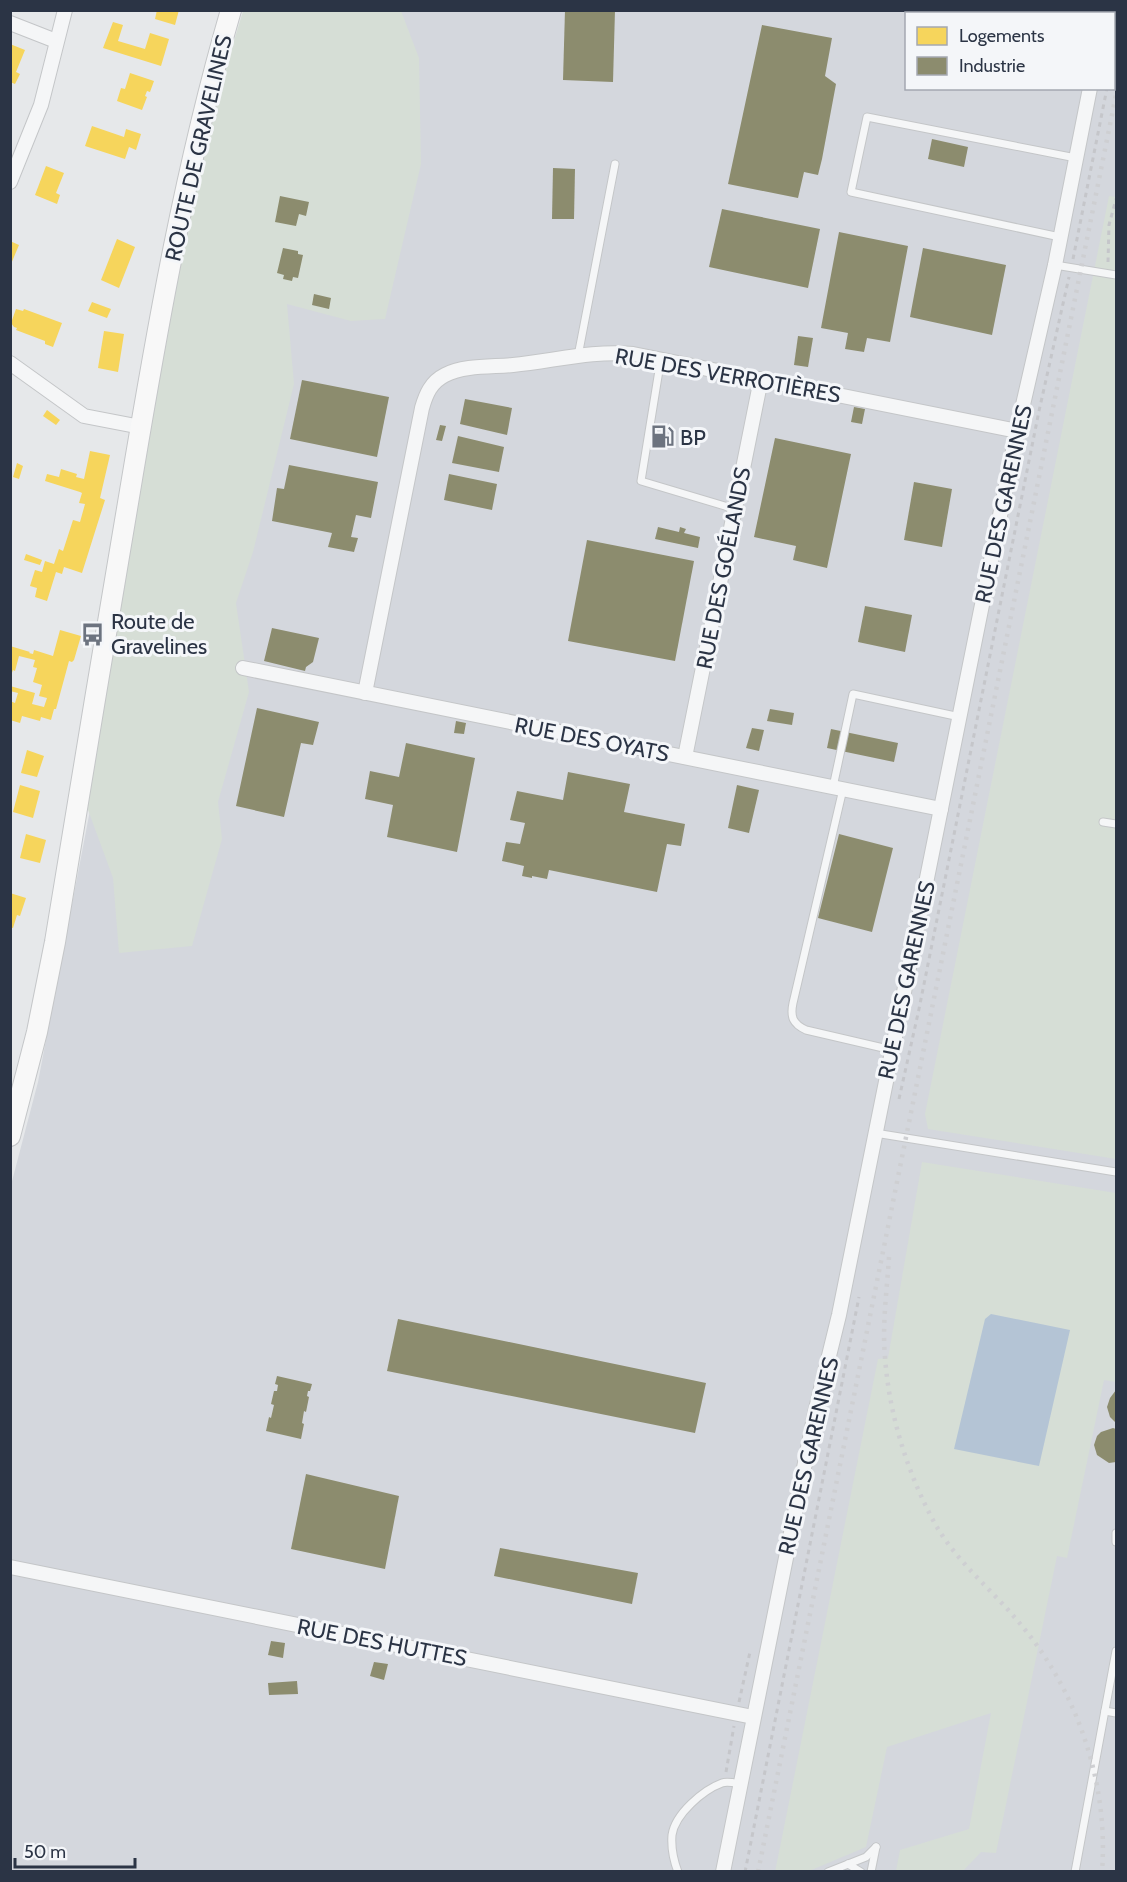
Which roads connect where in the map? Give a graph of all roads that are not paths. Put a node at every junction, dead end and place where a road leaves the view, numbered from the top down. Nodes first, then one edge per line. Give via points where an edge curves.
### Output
1 (65, 10) edge
2 (231, 10) edge
3 (10, 23) edge
4 (56, 41) junction
5 (1090, 90) edge
6 (1076, 158) junction
7 (615, 164) dead end
8 (10, 182) edge
9 (1060, 237) junction
10 (1055, 265) junction
11 (1116, 274) edge
12 (578, 356) junction
13 (661, 358) junction
14 (10, 363) edge
15 (761, 379) junction
16 (141, 427) junction
17 (1017, 431) junction
18 (735, 509) junction
19 (243, 668) dead end
20 (365, 693) junction
21 (960, 717) junction
22 (685, 757) junction
23 (838, 788) junction
24 (941, 809) junction
25 (1103, 822) dead end
26 (1116, 824) edge
27 (892, 1050) junction
28 (16, 1091) edge
29 (875, 1133) junction
30 (10, 1136) edge
31 (1116, 1172) edge
32 (1116, 1533) edge
33 (1116, 1542) edge
34 (10, 1567) edge
35 (1116, 1651) edge
36 (1105, 1711) junction
37 (1116, 1713) edge
38 (753, 1717) junction
39 (740, 1784) junction
40 (848, 1864) junction
41 (678, 1872) edge
42 (723, 1872) edge
43 (828, 1872) edge
44 (861, 1872) edge
45 (871, 1872) edge
46 (1075, 1872) edge

1 - 4 street
2 - 16 main road, ROUTE DE GRAVELINES via 183,200
3 - 4 street
4 - 8 street via 41,105
5 - 6 street, RUE DES GARENNES
6 - 9 street, RUE DES GARENNES
6 - 9 lane via 867,117 851,192
7 - 12 lane
9 - 10 street, RUE DES GARENNES
10 - 11 lane
10 - 17 street, RUE DES GARENNES
12 - 13 street, RUE DES VERROTIÈRES via 619,352
12 - 20 street, RUE DES VERROTIÈRES via 461,370 444,375 431,387 422,408
13 - 15 street, RUE DES VERROTIÈRES
13 - 18 lane via 641,481
14 - 16 street via 84,416
15 - 17 street, RUE DES VERROTIÈRES
15 - 18 street, RUE DES GOÉLANDS
16 - 28 main road, ROUTE DE GRAVELINES via 55,942 37,1032
17 - 21 street, RUE DES GARENNES
18 - 22 street, RUE DES GOÉLANDS
19 - 20 street, RUE DES OYATS
20 - 22 street, RUE DES OYATS
21 - 23 lane via 853,694
21 - 24 street, RUE DES GARENNES
22 - 23 street, RUE DES OYATS
23 - 24 street, RUE DES OYATS
23 - 27 lane via 791,1016 806,1030
24 - 27 street, RUE DES GARENNES
25 - 26 lane
27 - 29 street, RUE DES GARENNES
28 - 30 main road, ROUTE DE GRAVELINES
29 - 31 lane
29 - 38 street, RUE DES GARENNES
32 - 33 lane
34 - 38 street, RUE DES HUTTES
35 - 36 lane
36 - 37 lane
36 - 46 lane
38 - 39 street, RUE DES GARENNES
39 - 41 lane via 724,1782 685,1809 672,1833 672,1855
39 - 42 street, RUE DES GARENNES
40 - 43 lane
40 - 44 lane
40 - 45 lane via 876,1848

